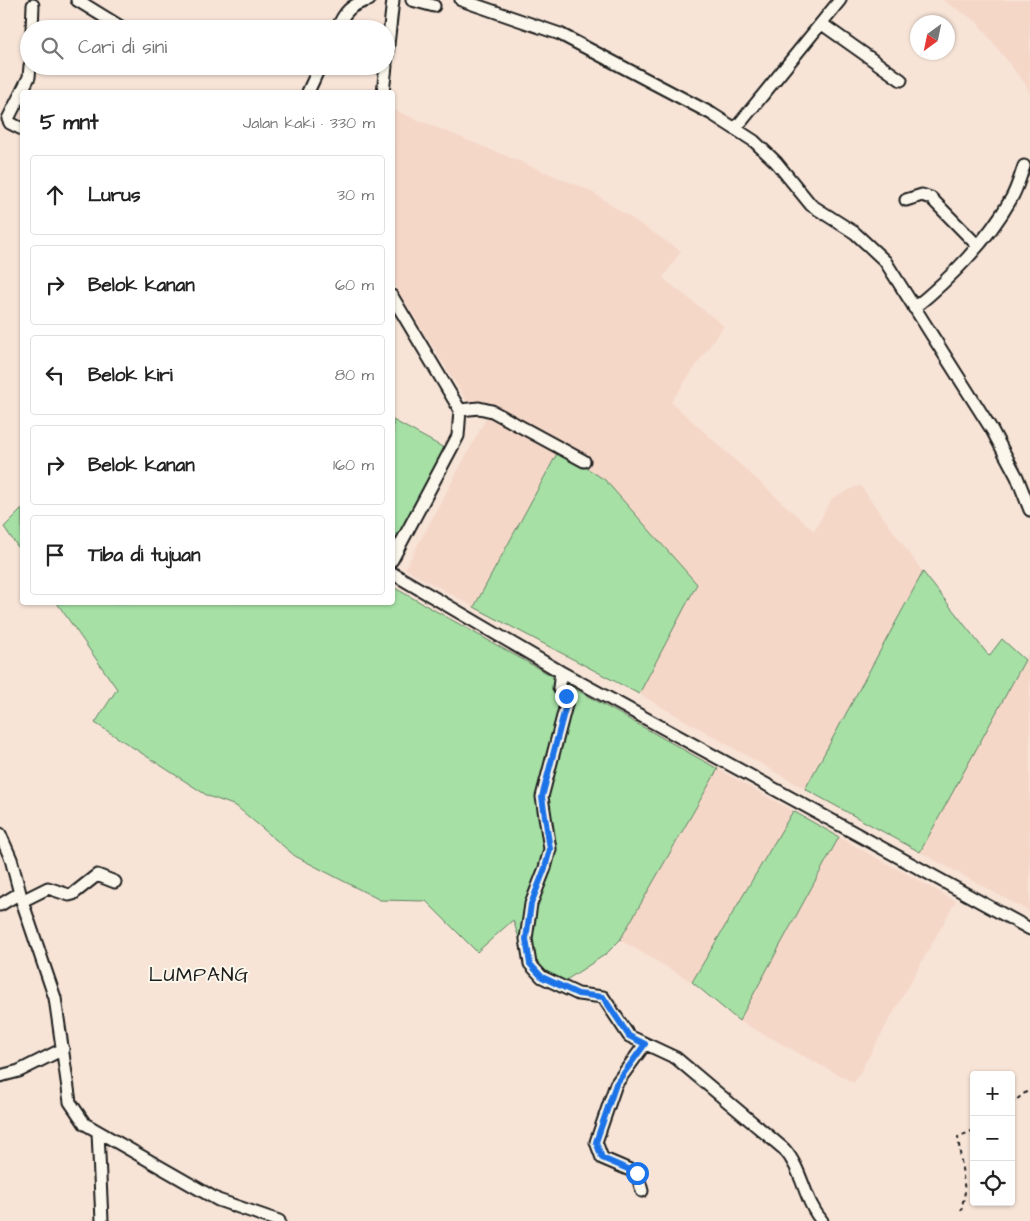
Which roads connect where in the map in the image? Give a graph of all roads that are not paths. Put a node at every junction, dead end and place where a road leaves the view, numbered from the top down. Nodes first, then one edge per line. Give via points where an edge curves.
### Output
1 (77, 0) edge
2 (368, 0) edge
3 (392, 0) edge
4 (412, 0) edge
5 (461, 0) edge
6 (840, 0) edge
7 (33, 2) edge
8 (434, 6) dead end
9 (32, 20) edge
10 (109, 20) edge
11 (341, 20) edge
12 (390, 20) edge
13 (822, 24) junction
14 (29, 75) edge
15 (316, 75) edge
16 (385, 75) edge
17 (901, 80) dead end
18 (22, 90) edge
19 (309, 90) edge
20 (383, 90) edge
21 (20, 95) edge
22 (20, 128) edge
23 (736, 128) junction
24 (1024, 166) dead end
25 (906, 200) dead end
26 (977, 245) junction
27 (395, 302) edge
28 (914, 308) junction
29 (460, 410) junction
30 (584, 461) dead end
31 (1030, 510) edge
32 (395, 554) edge
33 (395, 575) edge
34 (561, 672) junction
35 (0, 834) edge
36 (115, 882) dead end
37 (21, 897) junction
38 (0, 904) edge
39 (1030, 930) edge
40 (645, 1044) junction
41 (63, 1049) junction
42 (0, 1076) edge
43 (98, 1132) junction
44 (642, 1191) dead end
45 (102, 1221) edge
46 (280, 1221) edge
47 (822, 1221) edge

1 - 10 street
2 - 11 street via 356,3 344,12
3 - 12 street
4 - 8 street
5 - 23 street via 560,34
6 - 13 street
7 - 9 street
13 - 17 street
13 - 23 street
14 - 18 street
15 - 19 street
16 - 20 street
21 - 22 street via 8,119
23 - 28 street via 776,162 811,205 868,244 885,261
24 - 26 street via 1012,197
25 - 26 street via 922,195 931,198
26 - 28 street via 941,286
27 - 29 street
28 - 31 street via 992,430
29 - 30 street via 479,408 492,411
29 - 32 street via 458,436
33 - 34 street
34 - 39 street
34 - 40 street via 559,688 567,701 542,797 550,849 531,904 526,939 530,964 542,977 578,994 603,997 629,1036
35 - 37 street via 11,859
36 - 37 street via 96,875 74,894 48,888
37 - 38 street
37 - 41 street via 55,998
40 - 44 street via 616,1084 596,1142 602,1158 637,1173
40 - 47 street via 676,1058 784,1149 794,1160 814,1212
41 - 42 street via 19,1071
41 - 43 street via 70,1102 85,1124
43 - 45 street
43 - 46 street via 218,1200

